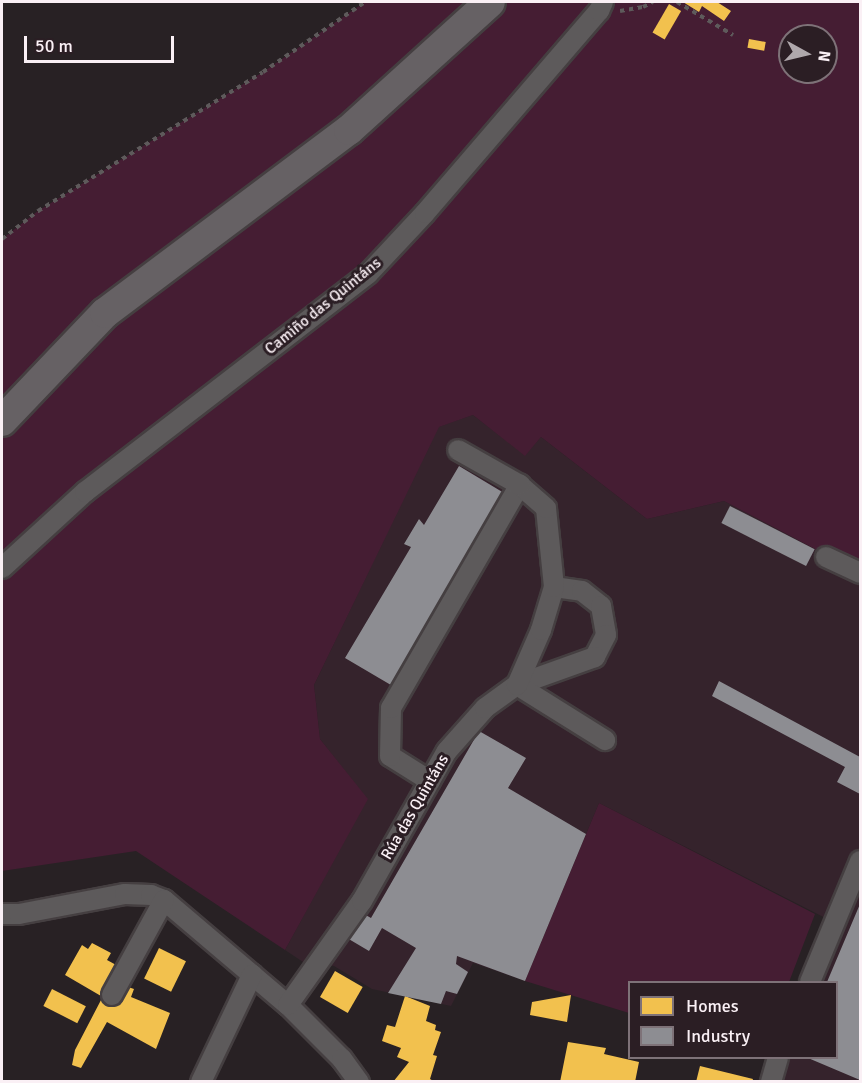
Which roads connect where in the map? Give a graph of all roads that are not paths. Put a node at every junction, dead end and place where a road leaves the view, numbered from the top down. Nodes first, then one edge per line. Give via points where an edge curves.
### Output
1 (490, 2) edge
2 (601, 6) edge
3 (2, 421) edge
4 (458, 450) dead end
5 (520, 485) junction
6 (826, 557) dead end
7 (2, 568) edge
8 (861, 573) edge
9 (554, 587) junction
10 (517, 685) junction
11 (605, 740) dead end
12 (430, 781) junction
13 (861, 861) edge
14 (165, 900) junction
15 (2, 914) edge
16 (252, 975) junction
17 (810, 981) edge
18 (112, 995) dead end
19 (288, 1005) junction
20 (778, 1059) edge
21 (201, 1082) edge
22 (359, 1082) edge
23 (771, 1082) edge

1 - 3 highway via 349,130 105,313
2 - 7 street, Camiño das Quintáns via 368,274 85,492
4 - 5 street, Rúa das Quintáns
5 - 9 street, Rúa das Quintáns via 546,508
5 - 12 street via 391,708 390,756
6 - 8 street
9 - 10 street, Rúa das Quintáns via 541,630
9 - 10 street via 582,591 601,606 606,635 595,657
10 - 11 street
10 - 12 street, Rúa das Quintáns via 478,717 447,751
12 - 19 street, Rúa das Quintáns via 362,901
13 - 17 street
14 - 15 street via 125,894
14 - 16 street
14 - 18 street
16 - 19 street
16 - 21 street
19 - 22 street via 342,1059
20 - 23 street

